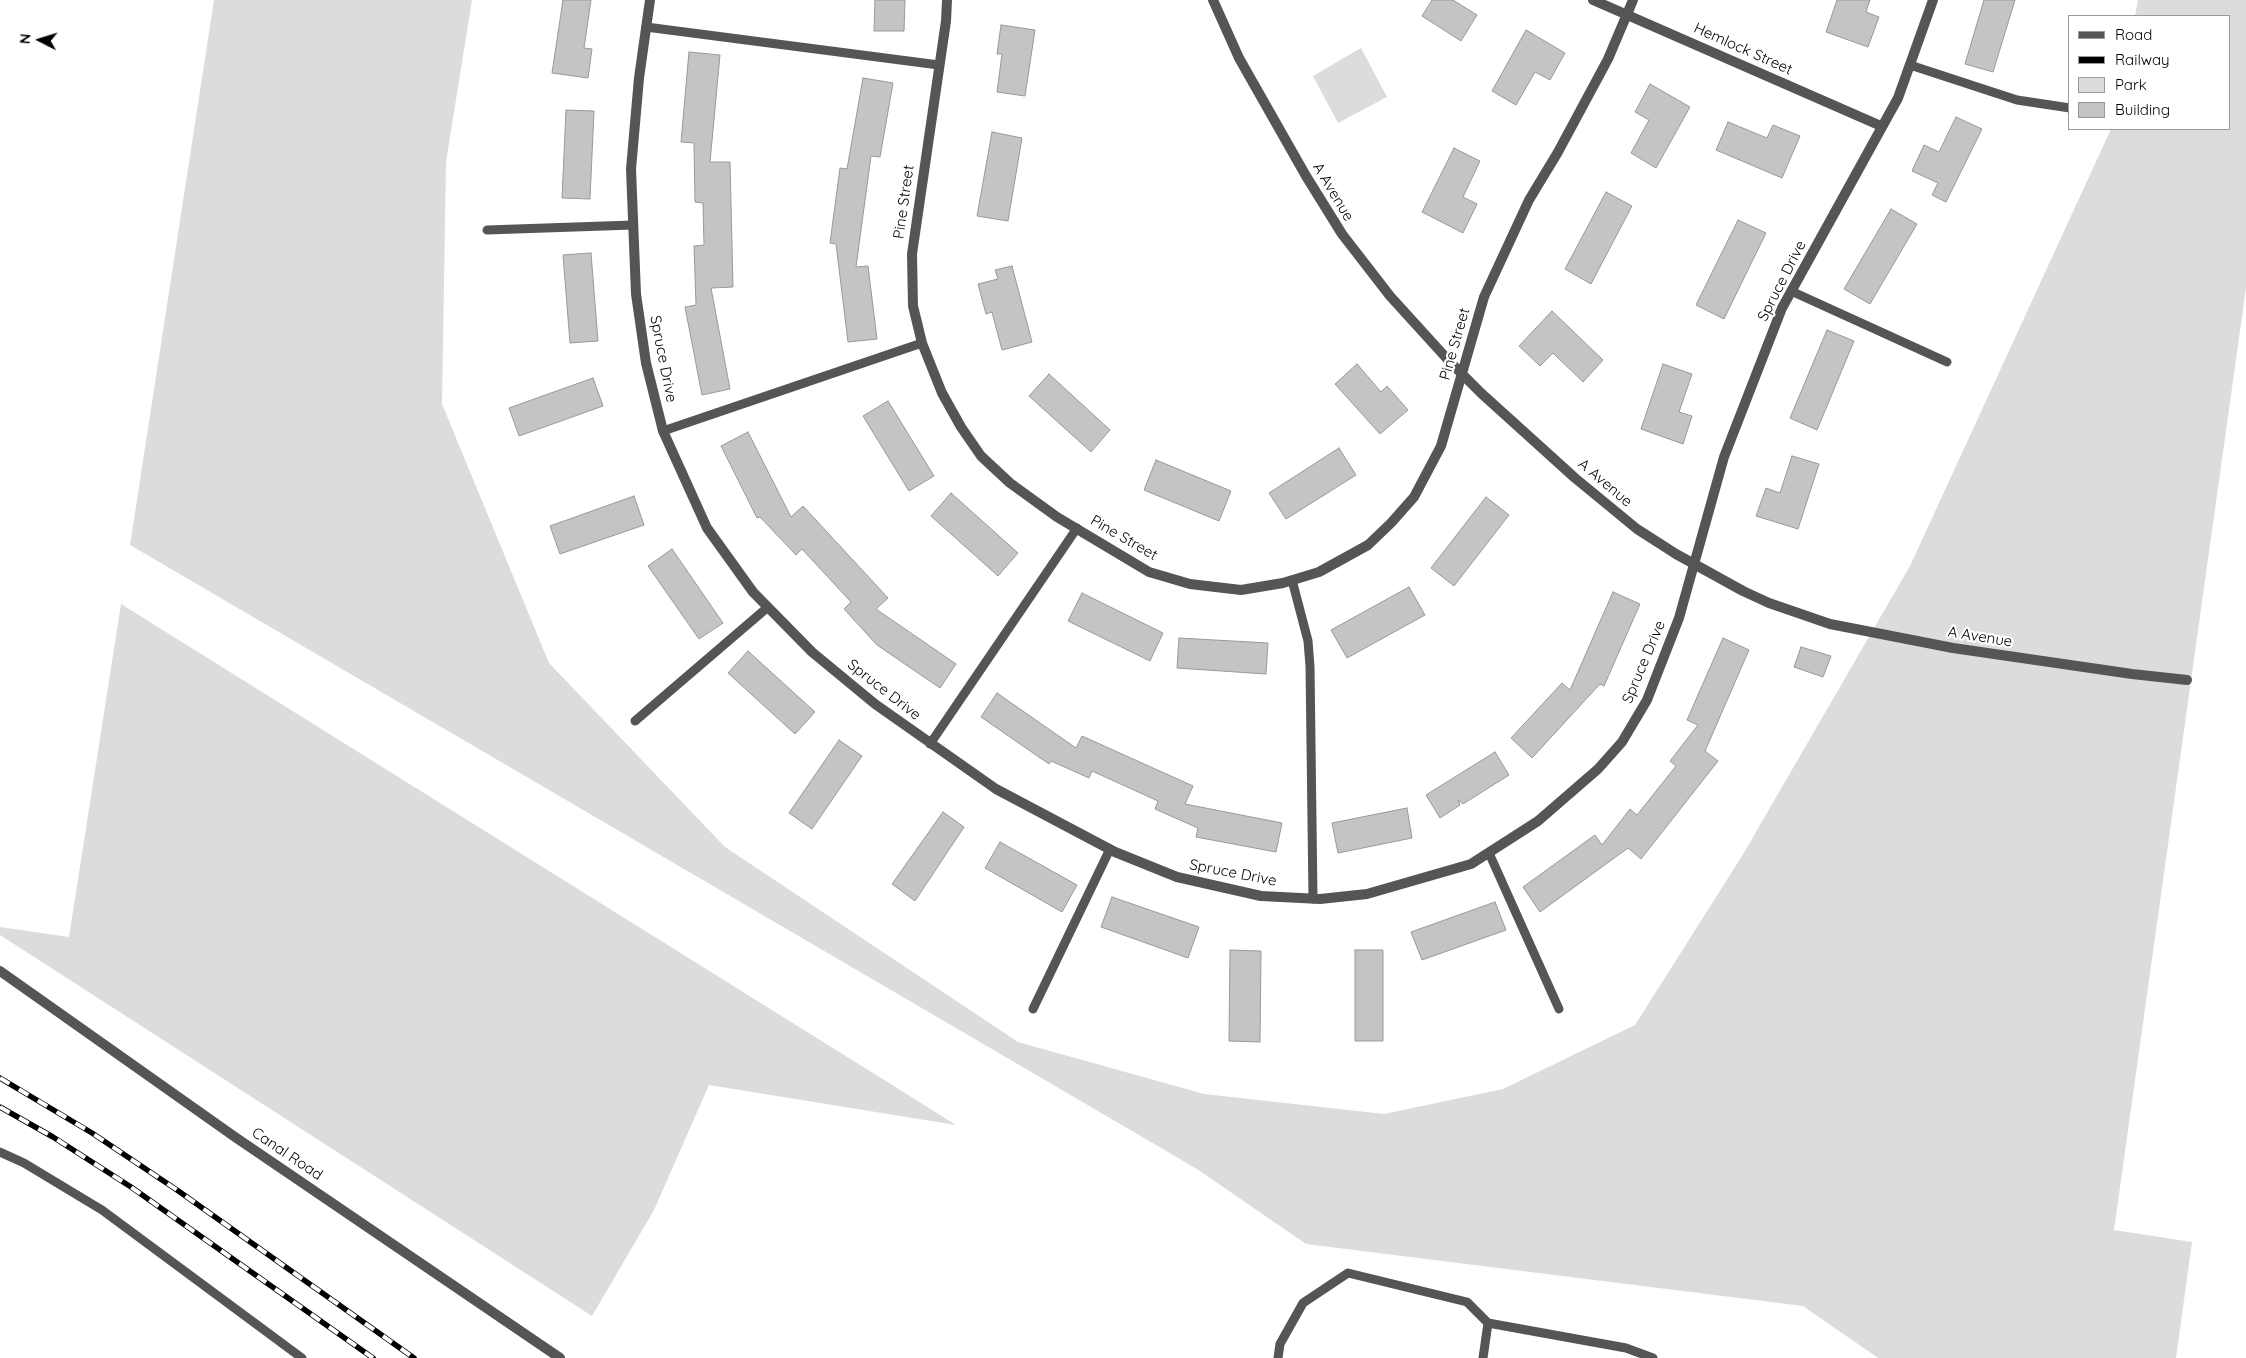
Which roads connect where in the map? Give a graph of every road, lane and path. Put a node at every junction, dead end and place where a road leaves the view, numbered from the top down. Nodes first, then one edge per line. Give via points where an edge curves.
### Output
1 (650, 0) edge
2 (948, 0) edge
3 (1213, 0) edge
4 (1593, 0) edge
5 (1633, 0) edge
6 (1933, 0) edge
7 (1627, 15) junction
8 (646, 27) junction
9 (939, 65) junction
10 (1910, 65) junction
11 (2068, 108) edge
12 (1881, 126) junction
13 (633, 224) junction
14 (488, 230) dead end
15 (1792, 291) junction
16 (922, 343) junction
17 (1947, 362) dead end
18 (1462, 375) junction
19 (663, 431) junction
20 (1077, 528) junction
21 (1694, 564) junction
22 (1292, 580) junction
23 (768, 607) junction
24 (2187, 680) dead end
25 (635, 721) dead end
26 (930, 744) junction
27 (1110, 849) junction
28 (1489, 853) junction
29 (1313, 899) junction
30 (0, 971) edge
31 (1033, 1009) dead end
32 (1559, 1009) dead end
33 (0, 1152) edge
34 (1488, 1323) junction
35 (302, 1358) edge
36 (560, 1358) edge
37 (1278, 1358) edge
38 (1483, 1358) edge
39 (1653, 1358) edge

1 - 8 street, Spruce Drive
2 - 9 street, Pine Street
3 - 18 street, A Avenue via 1239,58 1342,234 1390,296
4 - 7 street, Hemlock Street
5 - 7 street, Pine Street
6 - 10 street, Spruce Drive
7 - 12 street, Hemlock Street
7 - 18 street, Pine Street via 1604,67 1529,200 1484,297
8 - 9 lane
8 - 13 street, Spruce Drive via 631,169
9 - 16 street, Pine Street via 912,254 913,306
10 - 11 lane via 2017,100
10 - 12 street, Spruce Drive via 1898,98
12 - 15 street, Spruce Drive
13 - 14 lane
13 - 19 street, Spruce Drive via 637,304 646,363
15 - 17 lane
15 - 21 street, Spruce Drive via 1782,308 1724,457
16 - 19 lane
16 - 20 street, Pine Street via 942,393 982,456 1010,483
18 - 21 street, A Avenue via 1575,478 1637,529
18 - 22 street, Pine Street via 1442,446 1414,497 1368,545 1319,572
19 - 23 street, Spruce Drive via 707,528
20 - 22 street, Pine Street via 1149,572 1190,584 1241,590
20 - 26 lane
21 - 24 street, A Avenue via 1769,604 1830,624 1953,648
21 - 28 street, Spruce Drive via 1679,618 1647,700 1622,742 1598,769 1538,821
22 - 29 lane via 1308,641 1310,666
23 - 25 lane
23 - 26 street, Spruce Drive via 819,657
26 - 27 street, Spruce Drive via 996,788
27 - 29 street, Spruce Drive via 1176,877 1261,896
27 - 31 lane
28 - 29 street, Spruce Drive via 1471,864 1367,894
28 - 32 lane
30 - 36 street, Canal Road via 243,1142
33 - 35 lane via 102,1210
34 - 37 lane via 1467,1302 1348,1273 1303,1304 1280,1344
34 - 38 lane
34 - 39 lane via 1626,1348

